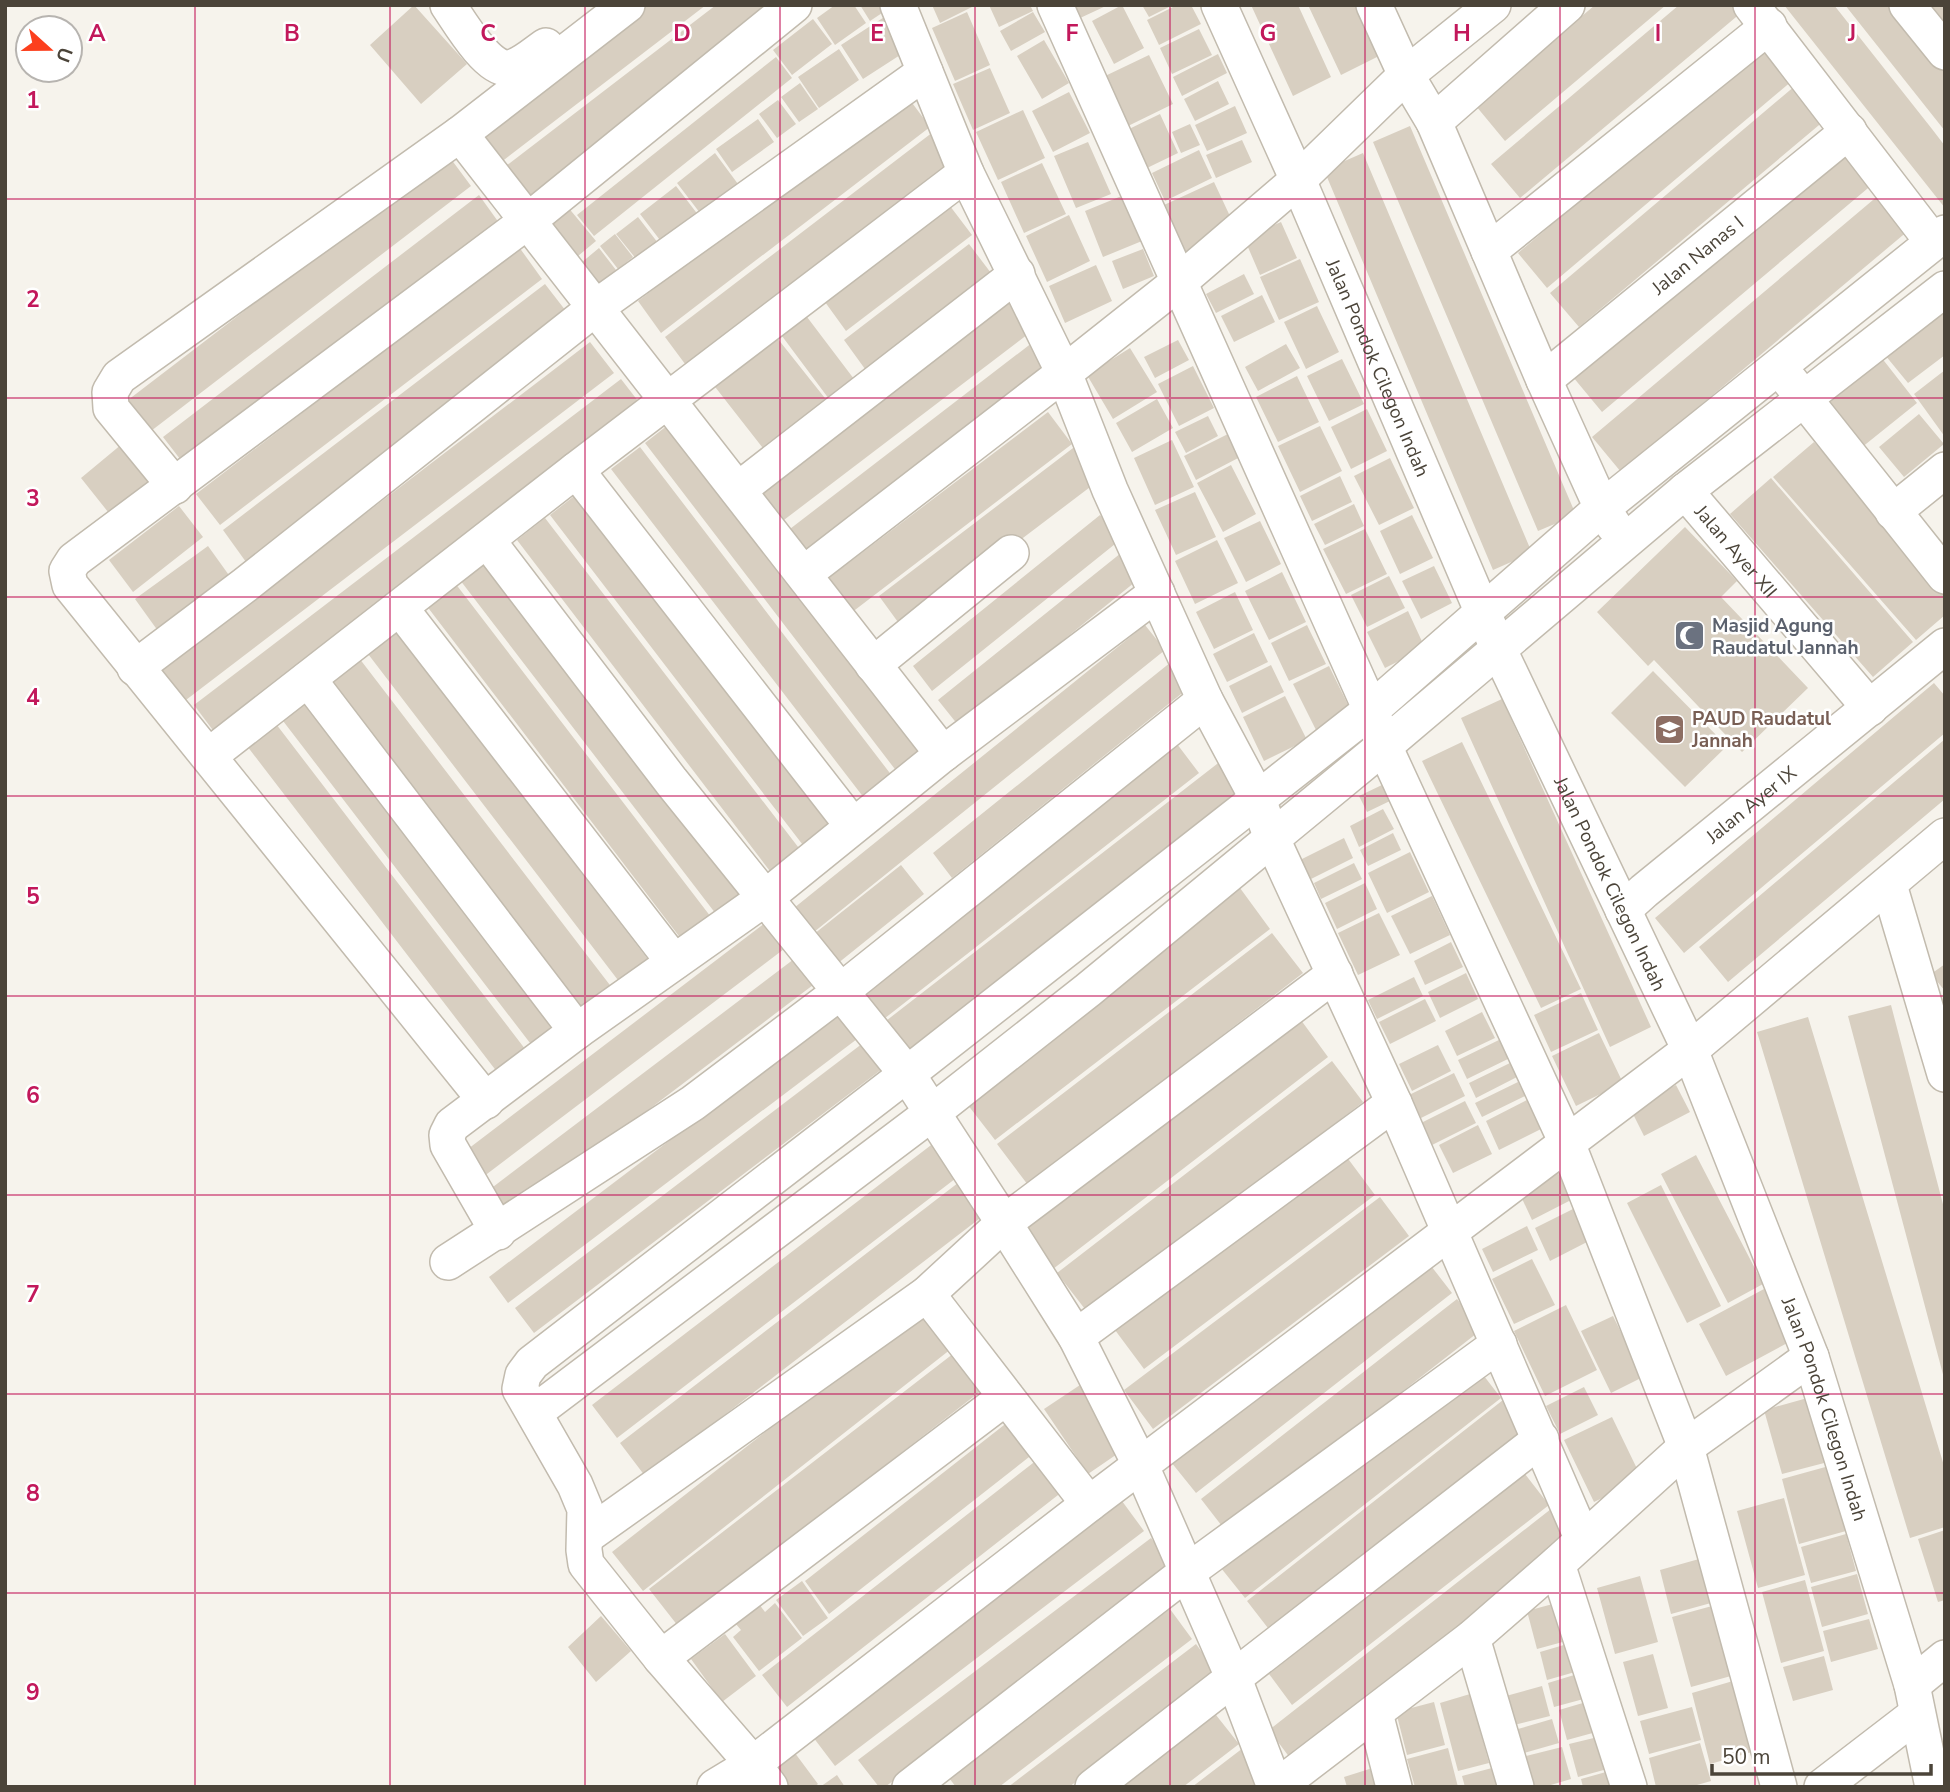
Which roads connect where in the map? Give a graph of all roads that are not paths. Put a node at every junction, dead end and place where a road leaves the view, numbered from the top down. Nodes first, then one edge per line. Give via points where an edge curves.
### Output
1 (448, 5) edge
2 (794, 5) edge
3 (898, 5) edge
4 (1055, 5) edge
5 (1219, 5) edge
6 (1374, 5) edge
7 (1567, 5) edge
8 (1907, 5) edge
9 (626, 7) edge
10 (1473, 11) edge
11 (1760, 15) edge
12 (1945, 52) edge
13 (925, 72) junction
14 (1406, 75) junction
15 (1434, 122) junction
16 (1849, 131) junction
17 (460, 134) junction
18 (966, 173) junction
19 (1298, 180) junction
20 (529, 220) junction
21 (1939, 237) edge
22 (1489, 251) junction
23 (1017, 274) junction
24 (1179, 282) junction
25 (1945, 289) edge
26 (595, 308) junction
27 (1778, 367) junction
28 (1064, 373) junction
29 (1544, 380) junction
30 (669, 399) junction
31 (1805, 400) junction
32 (576, 470) junction
33 (1945, 470) edge
34 (175, 486) junction
35 (738, 489) junction
36 (1685, 491) junction
37 (1602, 508) junction
38 (1893, 512) junction
39 (487, 540) junction
40 (1624, 541) junction
41 (1011, 553) dead end
42 (805, 573) junction
43 (1945, 576) edge
44 (1157, 593) junction
45 (400, 608) junction
46 (1483, 612) junction
47 (1945, 646) edge
48 (1498, 648) junction
49 (873, 665) junction
50 (135, 668) junction
51 (308, 679) junction
52 (1205, 700) junction
53 (1870, 708) junction
54 (1371, 710) junction
55 (1384, 746) junction
56 (943, 754) junction
57 (210, 755) junction
58 (1258, 799) junction
59 (853, 826) junction
60 (1945, 836) edge
61 (1272, 839) junction
62 (1889, 885) junction
63 (765, 898) junction
64 (1623, 910) junction
65 (674, 962) junction
66 (1335, 974) junction
67 (841, 992) junction
68 (577, 1031) junction
69 (1690, 1050) junction
70 (1943, 1057) edge
71 (907, 1074) junction
72 (486, 1101) junction
73 (1394, 1103) junction
74 (933, 1112) junction
75 (1567, 1143) junction
76 (1004, 1223) junction
77 (1450, 1231) junction
78 (498, 1232) junction
79 (448, 1262) dead end
80 (927, 1294) junction
81 (1076, 1338) junction
82 (1499, 1344) junction
83 (1811, 1357) junction
84 (1006, 1397) junction
85 (528, 1401) junction
86 (1541, 1439) junction
87 (1686, 1447) junction
88 (1141, 1466) junction
89 (1089, 1504) junction
90 (585, 1537) junction
91 (1583, 1540) junction
92 (1557, 1564) junction
93 (1186, 1572) junction
94 (1472, 1638) junction
95 (661, 1658) junction
96 (1945, 1658) edge
97 (1234, 1679) junction
98 (1914, 1700) junction
99 (1375, 1713) junction
100 (762, 1775) edge
101 (715, 1787) edge
102 (910, 1787) edge
103 (1093, 1787) edge
104 (1276, 1787) edge
105 (1394, 1787) edge
106 (1516, 1787) edge
107 (1629, 1787) edge
108 (1779, 1787) edge
109 (1822, 1787) edge
110 (1933, 1787) edge

1 - 9 street via 487,58 507,68 563,35
2 - 20 street
3 - 13 street
4 - 24 street
5 - 19 street, Jalan Pondok Cilegon Indah
6 - 14 street
7 - 15 street
8 - 12 street
9 - 17 street
10 - 14 street
11 - 16 street
11 - 22 street
13 - 18 street
13 - 26 street
14 - 15 street
14 - 19 street
15 - 22 street
16 - 21 street
16 - 29 street, Jalan Nanas I
17 - 20 street
17 - 34 street via 119,377 110,392 111,408
18 - 23 street
18 - 30 street
19 - 24 street
19 - 46 street, Jalan Pondok Cilegon Indah
20 - 26 street
20 - 34 street
21 - 27 street
22 - 29 street
23 - 28 street
23 - 35 street
24 - 28 street
24 - 54 street
25 - 31 street
26 - 30 street
26 - 50 street
27 - 31 street
27 - 37 street
28 - 42 street
28 - 44 street
29 - 37 street
30 - 32 street
30 - 35 street
31 - 36 street
31 - 38 street
32 - 39 street
32 - 59 street
33 - 38 street
34 - 50 street via 74,559 67,571 70,585
35 - 42 street
36 - 40 street
36 - 53 street, Jalan Ayer XII
37 - 40 street
37 - 46 street
38 - 43 street
39 - 45 street
39 - 63 street
40 - 48 street
41 - 49 street
42 - 49 street
44 - 52 street
44 - 56 street
45 - 51 street
45 - 65 street
46 - 48 street, Jalan Pondok Cilegon Indah
46 - 54 street
47 - 53 street, Jalan Ayer IX
48 - 55 street
48 - 64 street, Jalan Pondok Cilegon Indah
49 - 56 street
50 - 57 street
51 - 57 street
51 - 68 street
52 - 58 street
52 - 67 street
53 - 64 street, Jalan Ayer IX
54 - 55 street
54 - 58 street
55 - 61 street
55 - 75 street
56 - 59 street
57 - 72 street
58 - 61 street
58 - 71 street
59 - 63 street
60 - 62 street
61 - 66 street
61 - 74 street
62 - 69 street
62 - 70 street
63 - 65 street
63 - 67 street
64 - 69 street, Jalan Pondok Cilegon Indah
65 - 68 street
66 - 73 street
66 - 76 street
67 - 71 street
67 - 78 street via 692,1103
68 - 72 street
69 - 75 street
69 - 83 street, Jalan Pondok Cilegon Indah
71 - 74 street
71 - 85 street via 532,1363 523,1375
72 - 78 street via 452,1125 447,1135 448,1145
73 - 77 street
73 - 81 street
74 - 76 street
74 - 85 street
75 - 77 street
75 - 87 street
76 - 80 street
76 - 81 street
77 - 82 street
77 - 88 street
78 - 79 street
80 - 84 street
80 - 90 street
81 - 88 street
82 - 86 street
82 - 93 street
83 - 87 street
83 - 98 street, Jalan Pondok Cilegon Indah
84 - 89 street
84 - 95 street
85 - 90 street via 575,1485 585,1509
86 - 91 street
86 - 97 street
87 - 91 street
87 - 108 street
88 - 89 street
88 - 93 street
89 - 100 street
90 - 95 street via 586,1564
91 - 92 street
92 - 94 street
92 - 107 street
93 - 97 street
93 - 102 street
94 - 99 street
94 - 106 street
95 - 100 street
96 - 98 street
97 - 103 street
97 - 104 street
98 - 109 street
98 - 110 street, Jalan Pondok Cilegon Indah
99 - 104 street
99 - 105 street
100 - 101 street

